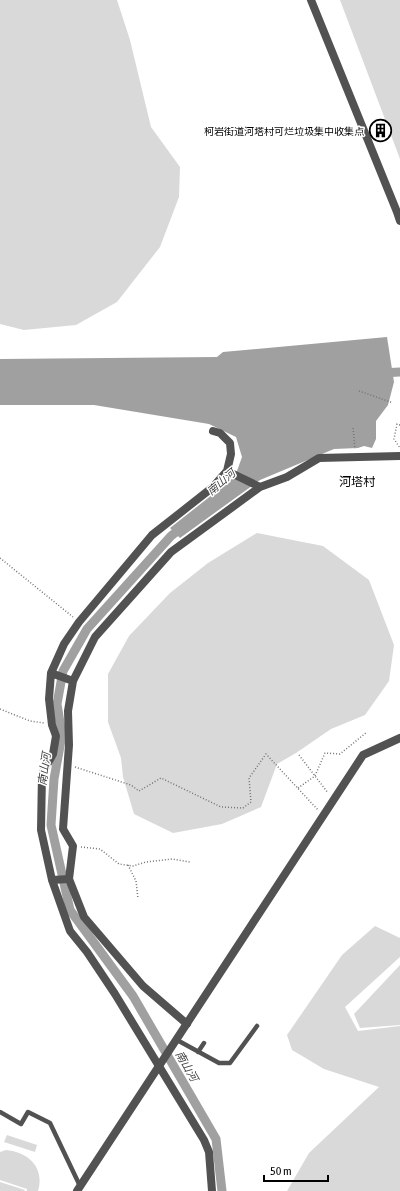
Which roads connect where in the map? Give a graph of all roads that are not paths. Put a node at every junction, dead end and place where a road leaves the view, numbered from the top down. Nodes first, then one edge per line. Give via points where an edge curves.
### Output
1 (311, 0) edge
2 (400, 221) edge
3 (213, 431) dead end
4 (400, 456) edge
5 (227, 471) junction
6 (260, 487) junction
7 (51, 673) junction
8 (73, 681) junction
9 (400, 738) edge
10 (69, 879) junction
11 (52, 880) junction
12 (187, 1024) junction
13 (257, 1026) dead end
14 (176, 1041) junction
15 (204, 1042) dead end
16 (198, 1052) junction
17 (160, 1067) junction
18 (0, 1112) edge
19 (79, 1188) edge
20 (212, 1191) edge

1 - 2 street
3 - 5 street via 220,433 230,443 231,454
4 - 6 street via 319,458 287,477
5 - 6 street
5 - 7 street via 213,487 152,535 79,622 64,644
6 - 8 street via 171,552 96,637
7 - 8 street
7 - 11 street via 50,699 52,724 56,736 53,754 42,774 41,830
8 - 10 street via 68,712 69,745 63,829 73,846
9 - 12 street via 364,756
10 - 11 street
10 - 12 street via 84,917 143,986
11 - 17 street via 70,931 116,994
12 - 14 street
13 - 16 lane via 230,1062 219,1063
14 - 16 lane
14 - 17 street
15 - 16 lane
17 - 19 street
17 - 20 street via 204,1140 209,1152
18 - 19 lane via 21,1124 28,1112 50,1123

